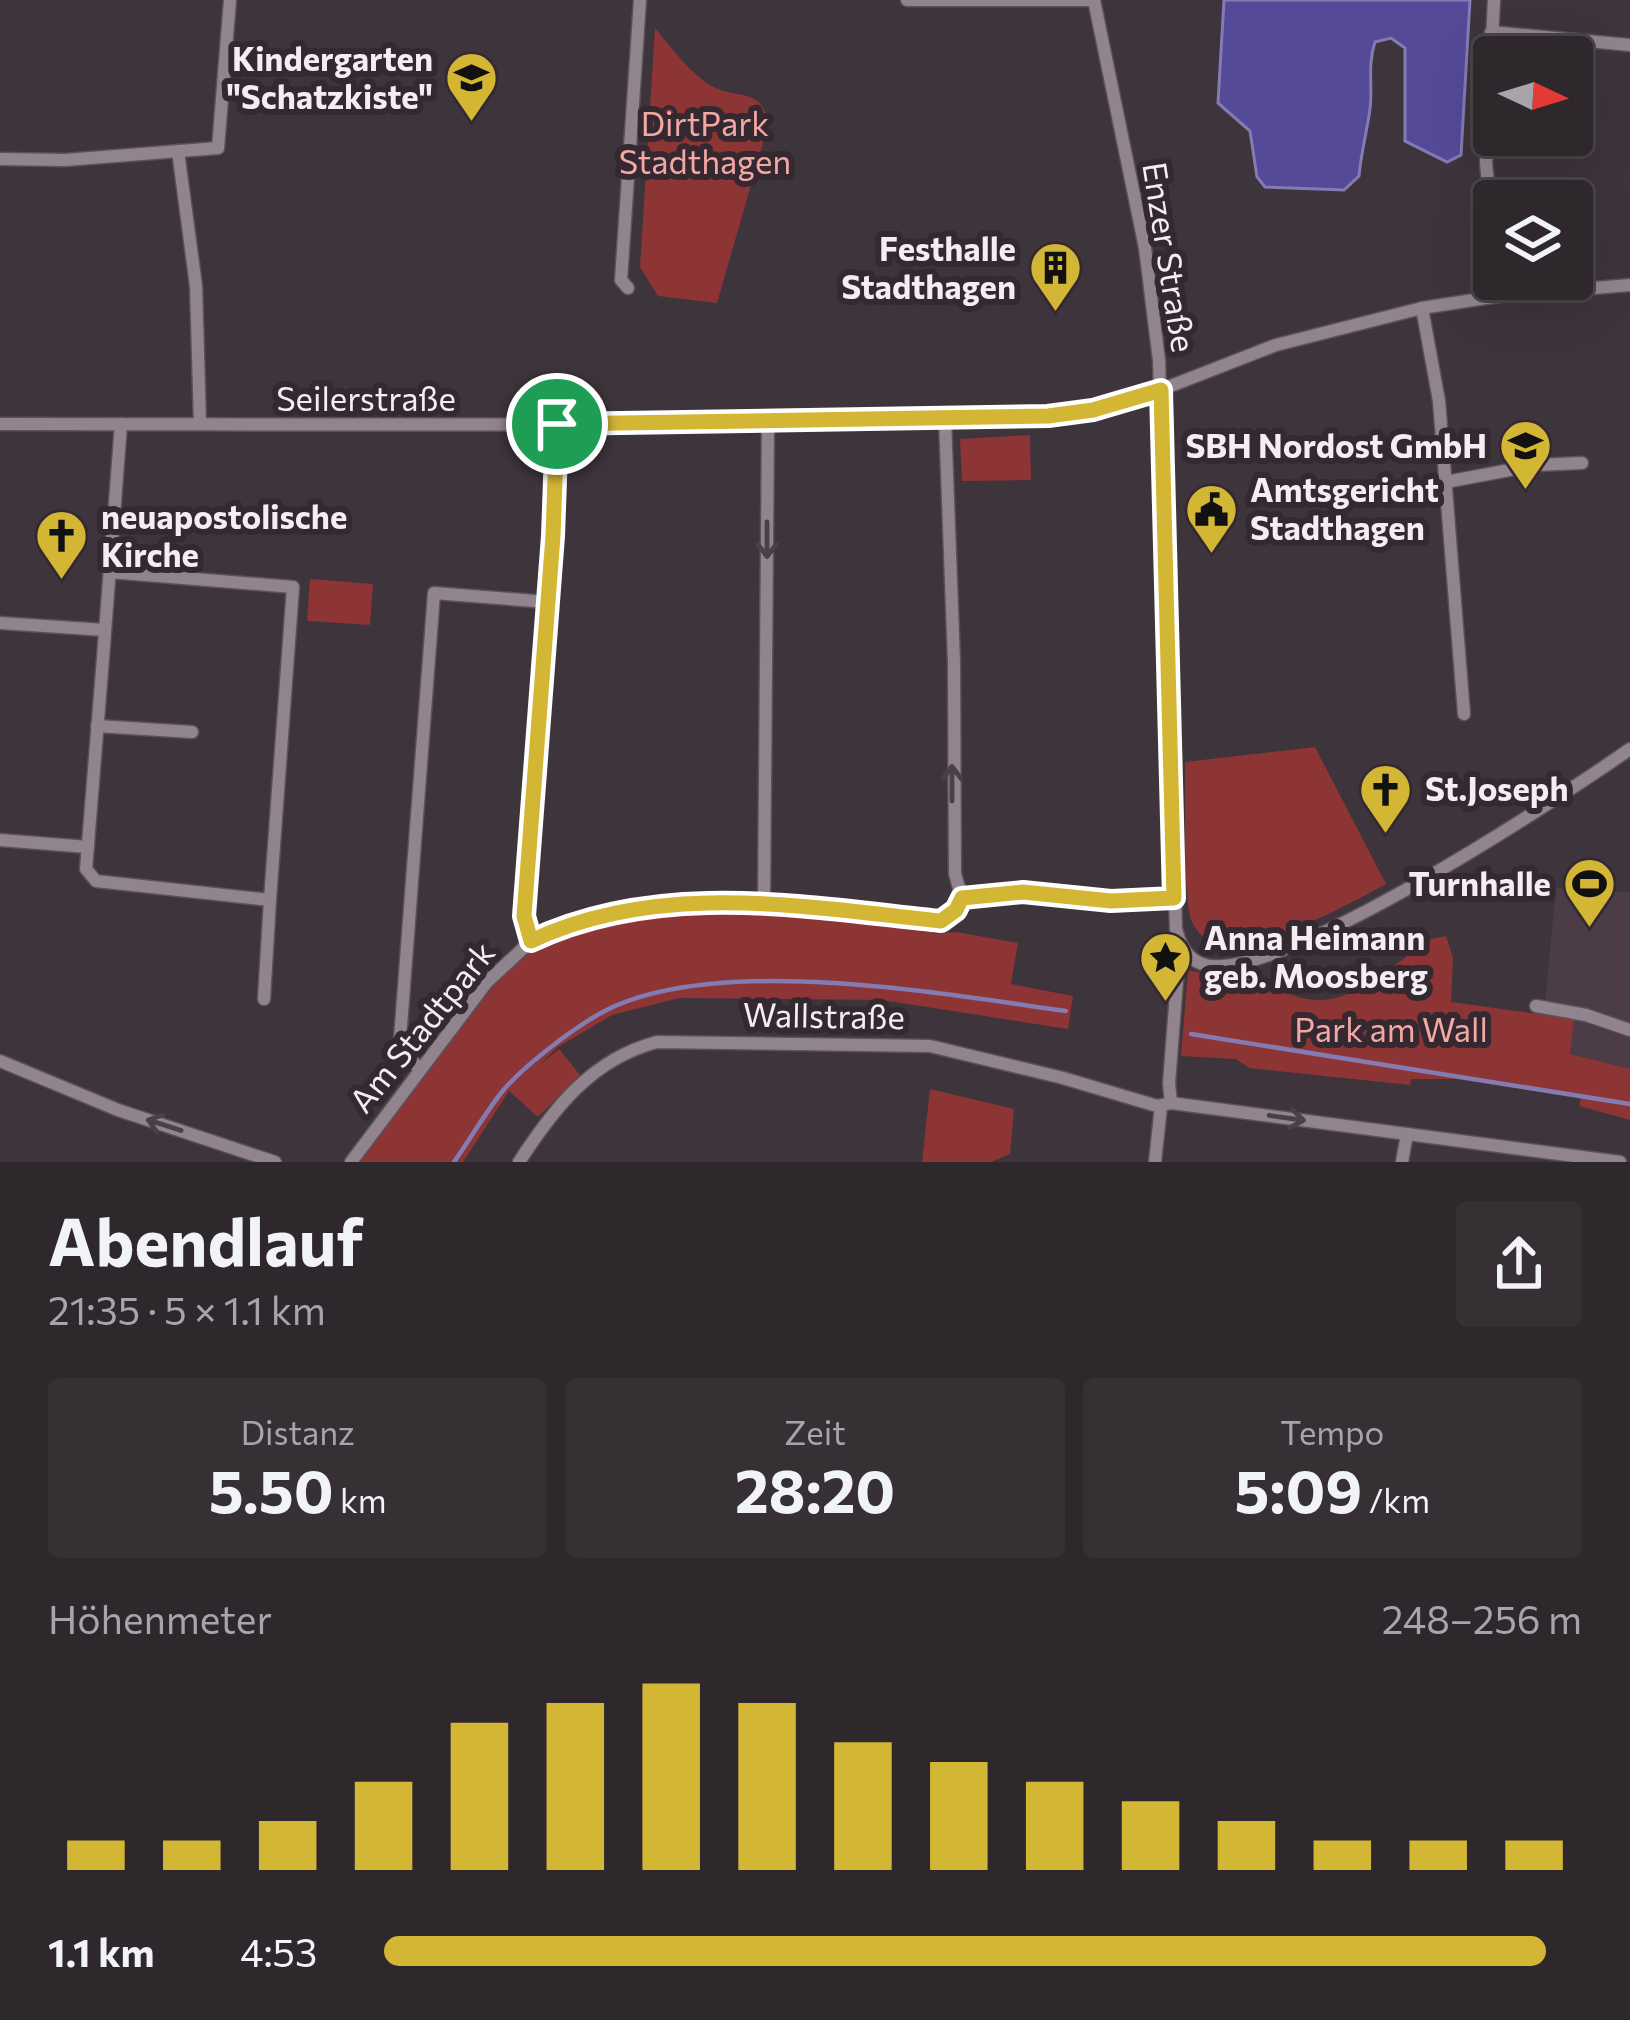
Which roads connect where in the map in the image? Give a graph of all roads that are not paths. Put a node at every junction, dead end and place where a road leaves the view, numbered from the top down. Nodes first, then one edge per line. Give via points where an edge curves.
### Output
1 (230, 0) edge
2 (640, 0) edge
3 (907, 0) edge
4 (1094, 0) edge
5 (1494, 0) edge
6 (1491, 32) junction
7 (1630, 45) edge
8 (178, 151) junction
9 (0, 159) edge
10 (1488, 180) edge
11 (1630, 286) edge
12 (628, 288) dead end
13 (1593, 289) edge
14 (1473, 300) edge
15 (1422, 308) junction
16 (1161, 390) junction
17 (945, 418) junction
18 (768, 423) junction
19 (0, 424) edge
20 (121, 424) junction
21 (200, 424) junction
22 (557, 424) junction
23 (1582, 463) dead end
24 (1446, 482) junction
25 (109, 572) junction
26 (548, 602) junction
27 (0, 623) edge
28 (104, 630) junction
29 (1464, 714) dead end
30 (97, 726) junction
31 (192, 732) dead end
32 (1630, 749) edge
33 (0, 840) edge
34 (88, 847) junction
35 (962, 898) junction
36 (1174, 898) junction
37 (270, 899) junction
38 (764, 903) junction
39 (531, 941) junction
40 (1187, 954) junction
41 (264, 999) dead end
42 (1536, 1006) dead end
43 (1630, 1030) edge
44 (0, 1061) edge
45 (420, 1069) junction
46 (1166, 1105) junction
47 (1407, 1134) junction
48 (275, 1162) edge
49 (350, 1162) edge
50 (519, 1162) edge
51 (1155, 1162) edge
52 (1402, 1162) edge
53 (1620, 1162) edge

1 - 8 street via 218,148
2 - 12 street via 621,280
3 - 4 street
4 - 16 street, Enzer Straße via 1145,248
5 - 6 street
6 - 7 street
6 - 10 street
8 - 9 street
8 - 21 street via 196,286
11 - 13 street, Seilerstraße
14 - 15 street, Seilerstraße
15 - 16 street, Seilerstraße via 1276,345
15 - 24 street
16 - 17 street, Seilerstraße via 1071,413
16 - 36 street, Enzer Straße
17 - 18 street, Seilerstraße
35 -> 17 street via 955,874
18 - 22 street, Seilerstraße
18 -> 38 street
19 - 20 street, Seilerstraße
20 - 21 street, Seilerstraße
20 - 25 street
21 - 22 street, Seilerstraße
22 - 26 street
23 - 24 street
24 - 29 street
25 - 28 street
25 - 37 street via 293,587
26 - 39 street via 524,916
26 - 45 street via 434,593 400,1039
27 - 28 street
28 - 30 street
30 - 31 street
30 - 34 street
32 - 40 street via 1323,934 1237,963 1199,963
33 - 34 street
34 - 37 street via 86,869 96,881
35 - 36 street, Am Stadtpark
35 - 38 street, Am Stadtpark via 941,921
36 - 40 street, Enzer Straße
37 - 41 street
38 - 39 street, Am Stadtpark via 645,910
39 - 45 street, Am Stadtpark via 487,982
40 - 46 street via 1178,968
42 - 43 street
48 -> 44 street
45 - 49 street, Am Stadtpark
46 -> 47 street, Wallstraße
46 - 50 street, Wallstraße via 930,1046 657,1042 591,1072
46 - 51 street
47 - 52 street
47 - 53 street, Wallstraße

